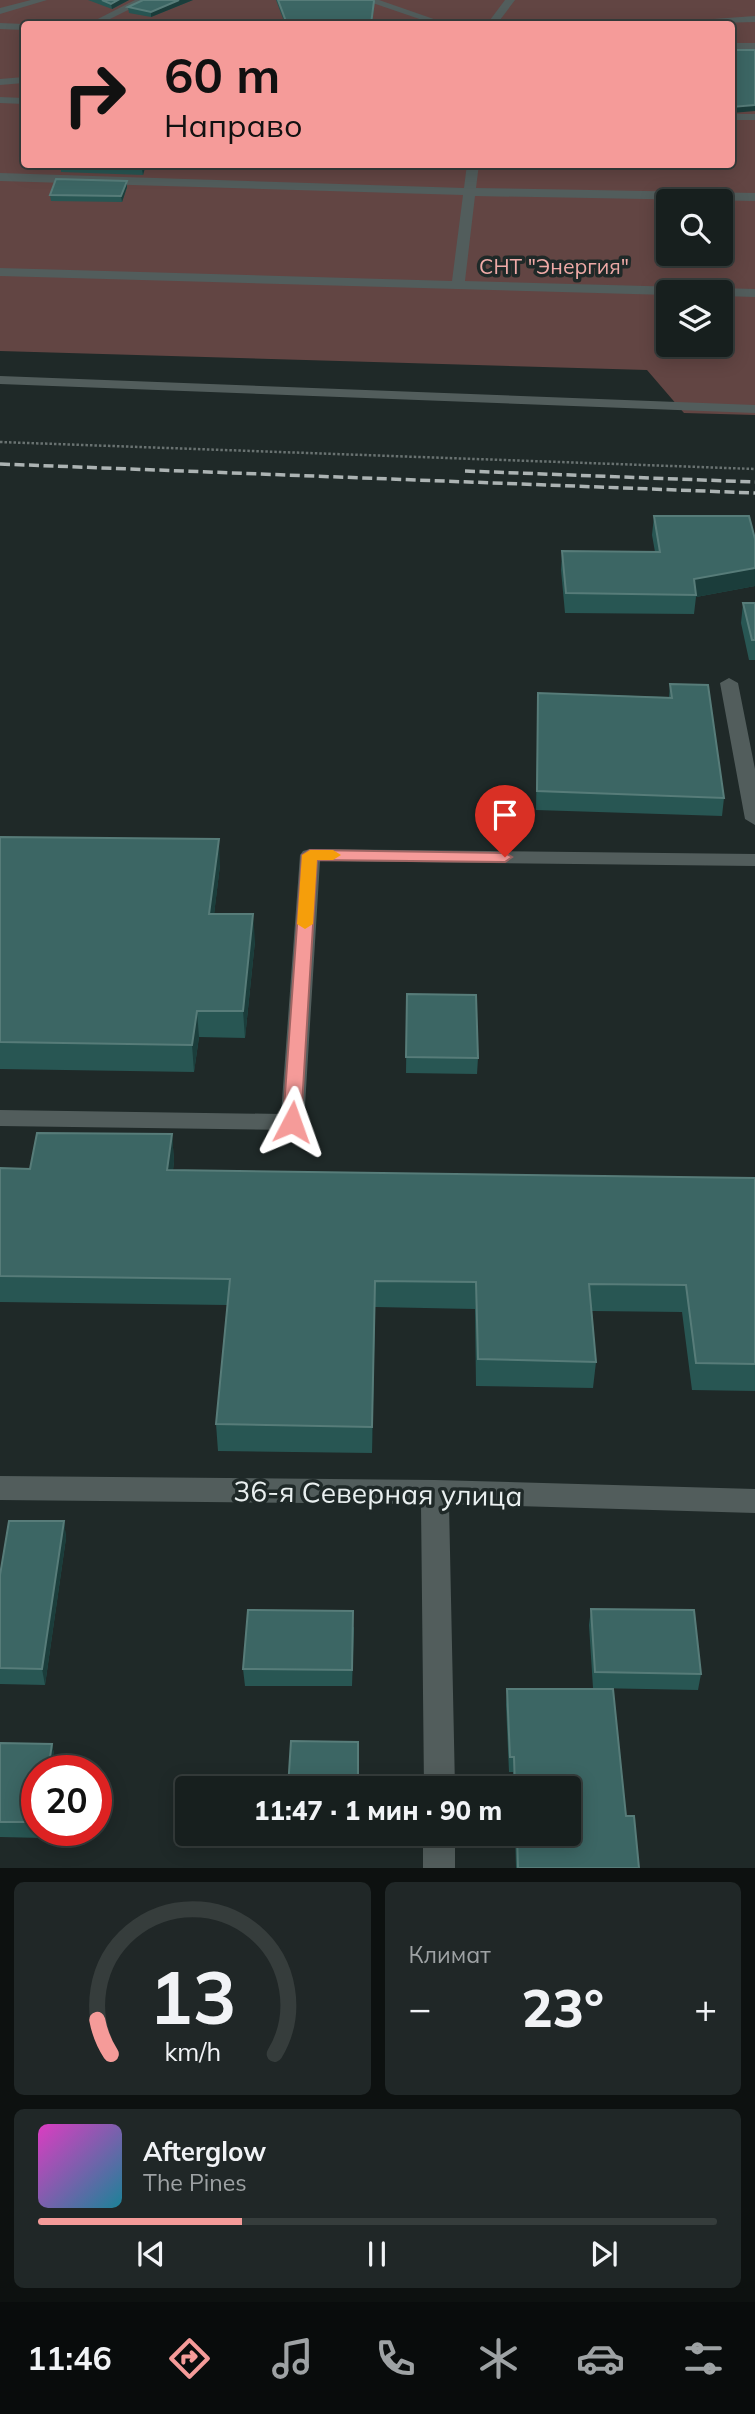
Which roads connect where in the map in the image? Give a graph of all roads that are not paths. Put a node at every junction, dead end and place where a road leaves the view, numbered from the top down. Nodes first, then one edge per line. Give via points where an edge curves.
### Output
1 (42, 0) edge
2 (143, 0) edge
3 (369, 0) edge
4 (510, 0) edge
5 (0, 11) edge
6 (755, 19) edge
7 (99, 21) edge
8 (434, 21) edge
9 (494, 21) edge
10 (727, 21) edge
11 (0, 26) edge
12 (21, 27) edge
13 (735, 46) edge
14 (755, 46) edge
15 (21, 80) edge
16 (0, 82) edge
17 (0, 100) edge
18 (21, 101) edge
19 (735, 117) edge
20 (755, 117) edge
21 (472, 168) edge
22 (0, 177) edge
23 (469, 192) junction
24 (755, 197) edge
25 (0, 272) edge
26 (458, 285) junction
27 (755, 293) edge
28 (0, 380) edge
29 (755, 409) edge
30 (729, 683) dead end
31 (755, 819) edge
32 (755, 860) edge
33 (0, 1118) edge
34 (0, 1488) edge
35 (435, 1492) junction
36 (755, 1501) edge
37 (439, 1776) edge
38 (439, 1846) edge
39 (439, 1868) edge

1 - 5 street
2 - 7 street
3 - 8 street
4 - 9 street
6 - 10 street
11 - 12 street
13 - 14 street
15 - 16 street
17 - 18 street
19 - 20 street
21 - 23 street
22 - 23 street
23 - 24 street
23 - 26 street
25 - 26 street
26 - 27 street
28 - 29 street
30 - 31 street
32 - 33 street via 310,855 292,1122
34 - 35 street, 36-я Северная улица
35 - 36 street, 36-я Северная улица
35 - 37 street
38 - 39 street

